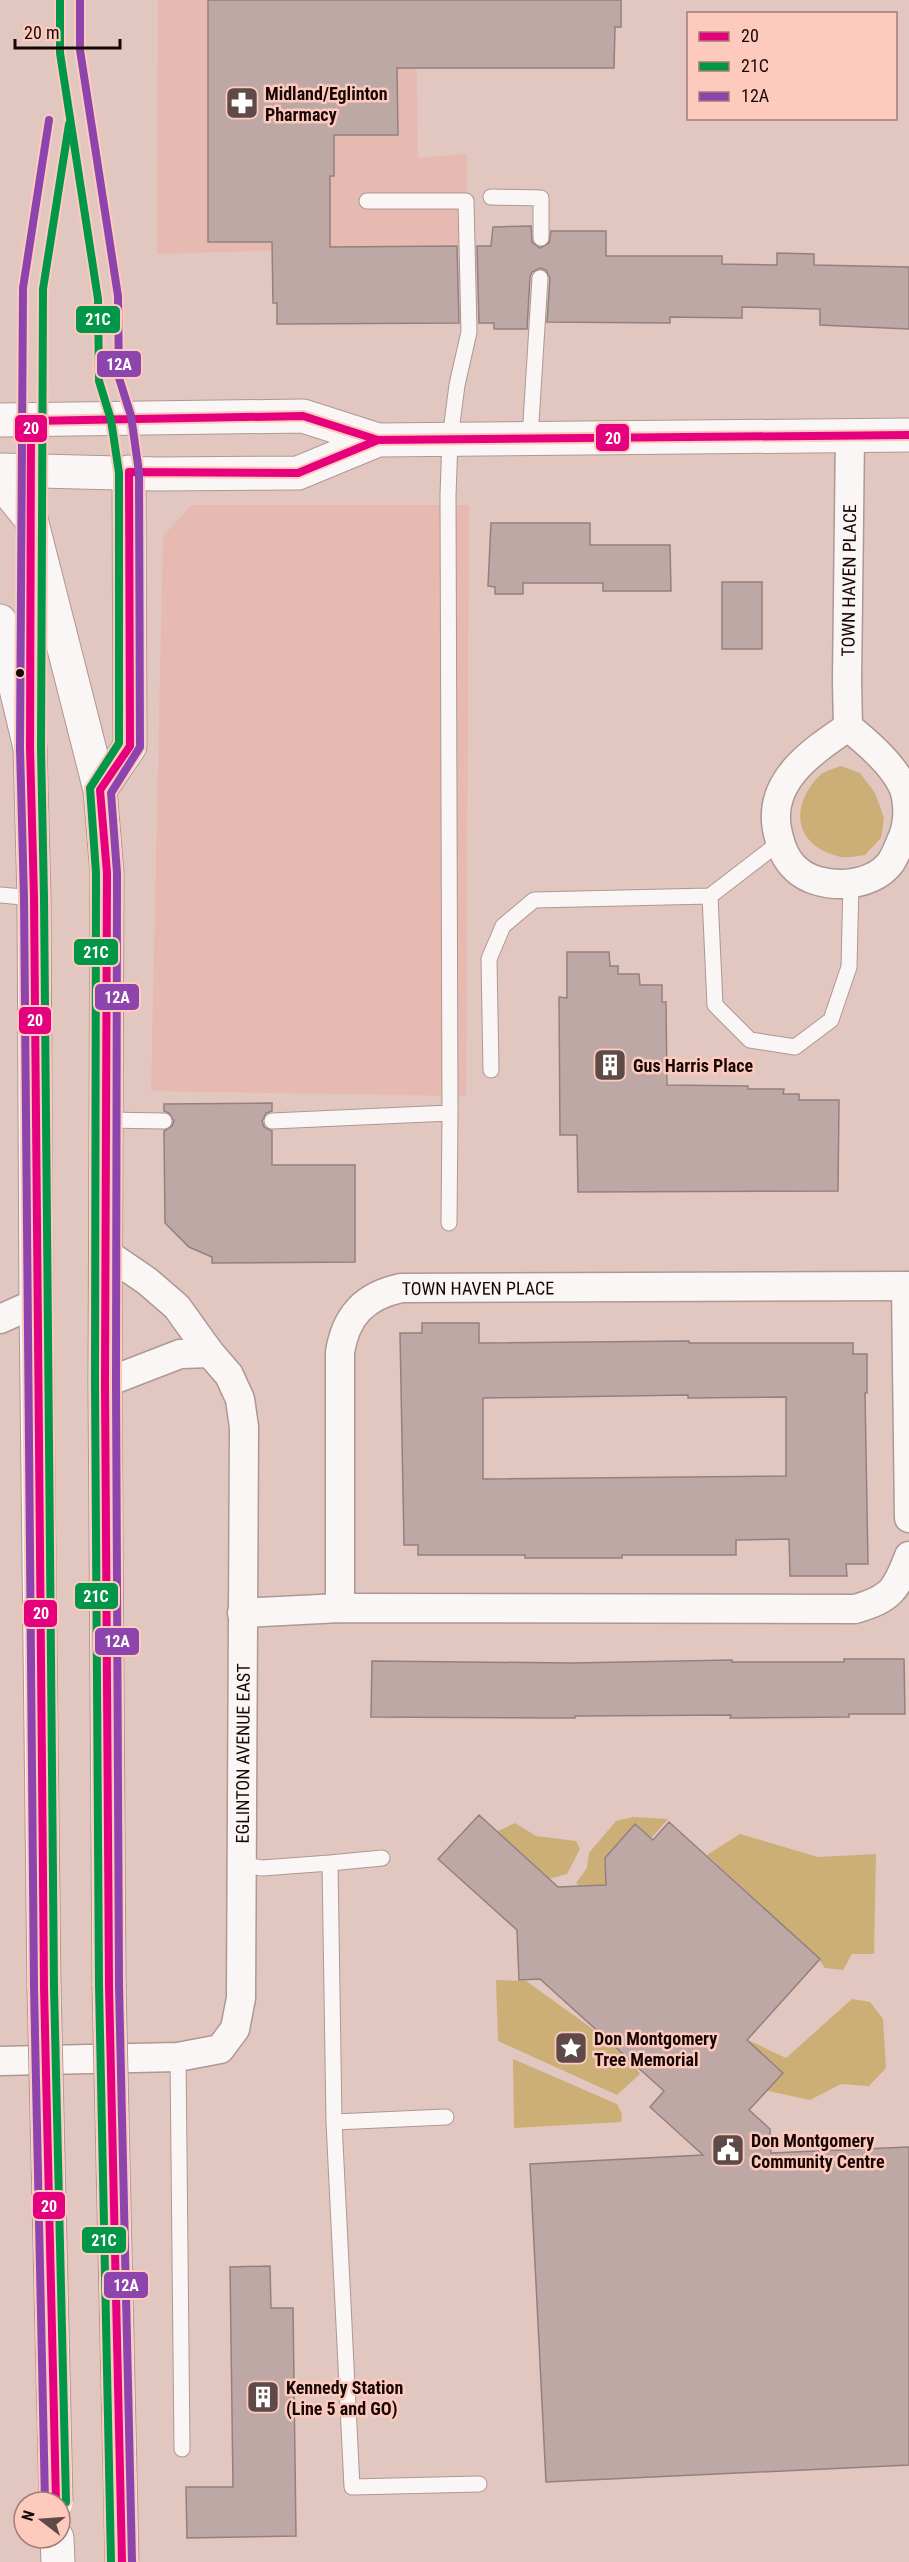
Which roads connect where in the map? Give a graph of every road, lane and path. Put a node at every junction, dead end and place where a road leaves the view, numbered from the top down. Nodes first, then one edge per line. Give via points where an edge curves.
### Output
1 (491, 197) dead end
2 (367, 201) dead end
3 (541, 238) dead end
4 (540, 278) dead end
5 (0, 420) edge
6 (850, 435) junction
7 (909, 435) edge
8 (530, 438) junction
9 (450, 439) junction
10 (378, 440) junction
11 (0, 470) edge
12 (129, 472) junction
13 (0, 481) edge
14 (0, 621) edge
15 (848, 727) junction
16 (100, 790) junction
17 (779, 843) junction
18 (903, 850) edge
19 (851, 883) junction
20 (0, 895) edge
21 (710, 896) junction
22 (34, 898) junction
23 (492, 1070) dead end
24 (450, 1113) junction
25 (107, 1120) junction
26 (164, 1121) dead end
27 (272, 1121) dead end
28 (448, 1223) dead end
29 (106, 1253) junction
30 (908, 1286) edge
31 (36, 1303) junction
32 (0, 1318) edge
33 (210, 1353) junction
34 (105, 1383) junction
35 (909, 1518) edge
36 (909, 1556) edge
37 (340, 1608) junction
38 (242, 1613) junction
39 (382, 1858) dead end
40 (330, 1863) junction
41 (240, 1864) junction
42 (178, 2057) junction
43 (0, 2061) edge
44 (446, 2118) dead end
45 (334, 2122) junction
46 (182, 2449) dead end
47 (479, 2484) dead end
48 (56, 2490) edge
49 (122, 2562) edge

1 - 3 lane via 541,198
2 - 9 lane via 466,201 469,332
4 - 8 lane
5 - 10 main road via 303,416
6 - 7 main road
6 - 8 main road
6 - 15 street, TOWN HAVEN PLACE
8 - 9 main road
9 - 10 main road
9 - 24 lane
10 - 12 main road via 298,473
11 - 12 main road
12 - 16 main road via 130,746
13 - 16 main road via 31,519
14 - 22 main road via 30,748
15 - 17 street via 792,770 774,815
15 - 18 street via 870,744 905,792 908,812
16 - 25 main road via 107,873
17 - 19 street via 784,856 809,879
17 - 21 lane
18 - 19 street via 877,874
19 - 21 lane via 849,967 831,1020 795,1047 750,1040 715,1005
20 - 22 lane
21 - 23 lane via 534,900 503,926 489,959
22 - 31 main road
24 - 27 lane
24 - 28 lane
25 - 26 lane
25 - 29 main road
29 - 33 street, EGLINTON AVENUE EAST via 177,1307
29 - 34 main road
30 - 35 street, TOWN HAVEN PLACE
30 - 37 street, TOWN HAVEN PLACE via 401,1288 382,1292 358,1309 343,1333 340,1352
31 - 32 street
31 - 48 main road, bridge via 44,1987
33 - 34 street via 180,1354
33 - 38 street, EGLINTON AVENUE EAST via 229,1375 240,1399 244,1427
34 - 49 main road, bridge via 109,1985
36 - 37 street via 898,1584 877,1602 855,1609
37 - 38 street
38 - 41 street, EGLINTON AVENUE EAST
39 - 40 lane
40 - 41 lane via 262,1868
40 - 45 lane
41 - 42 street, EGLINTON AVENUE EAST via 240,1998 235,2029 220,2049
42 - 43 street, EGLINTON AVENUE EAST
42 - 46 lane
44 - 45 lane
45 - 47 lane via 352,2487

